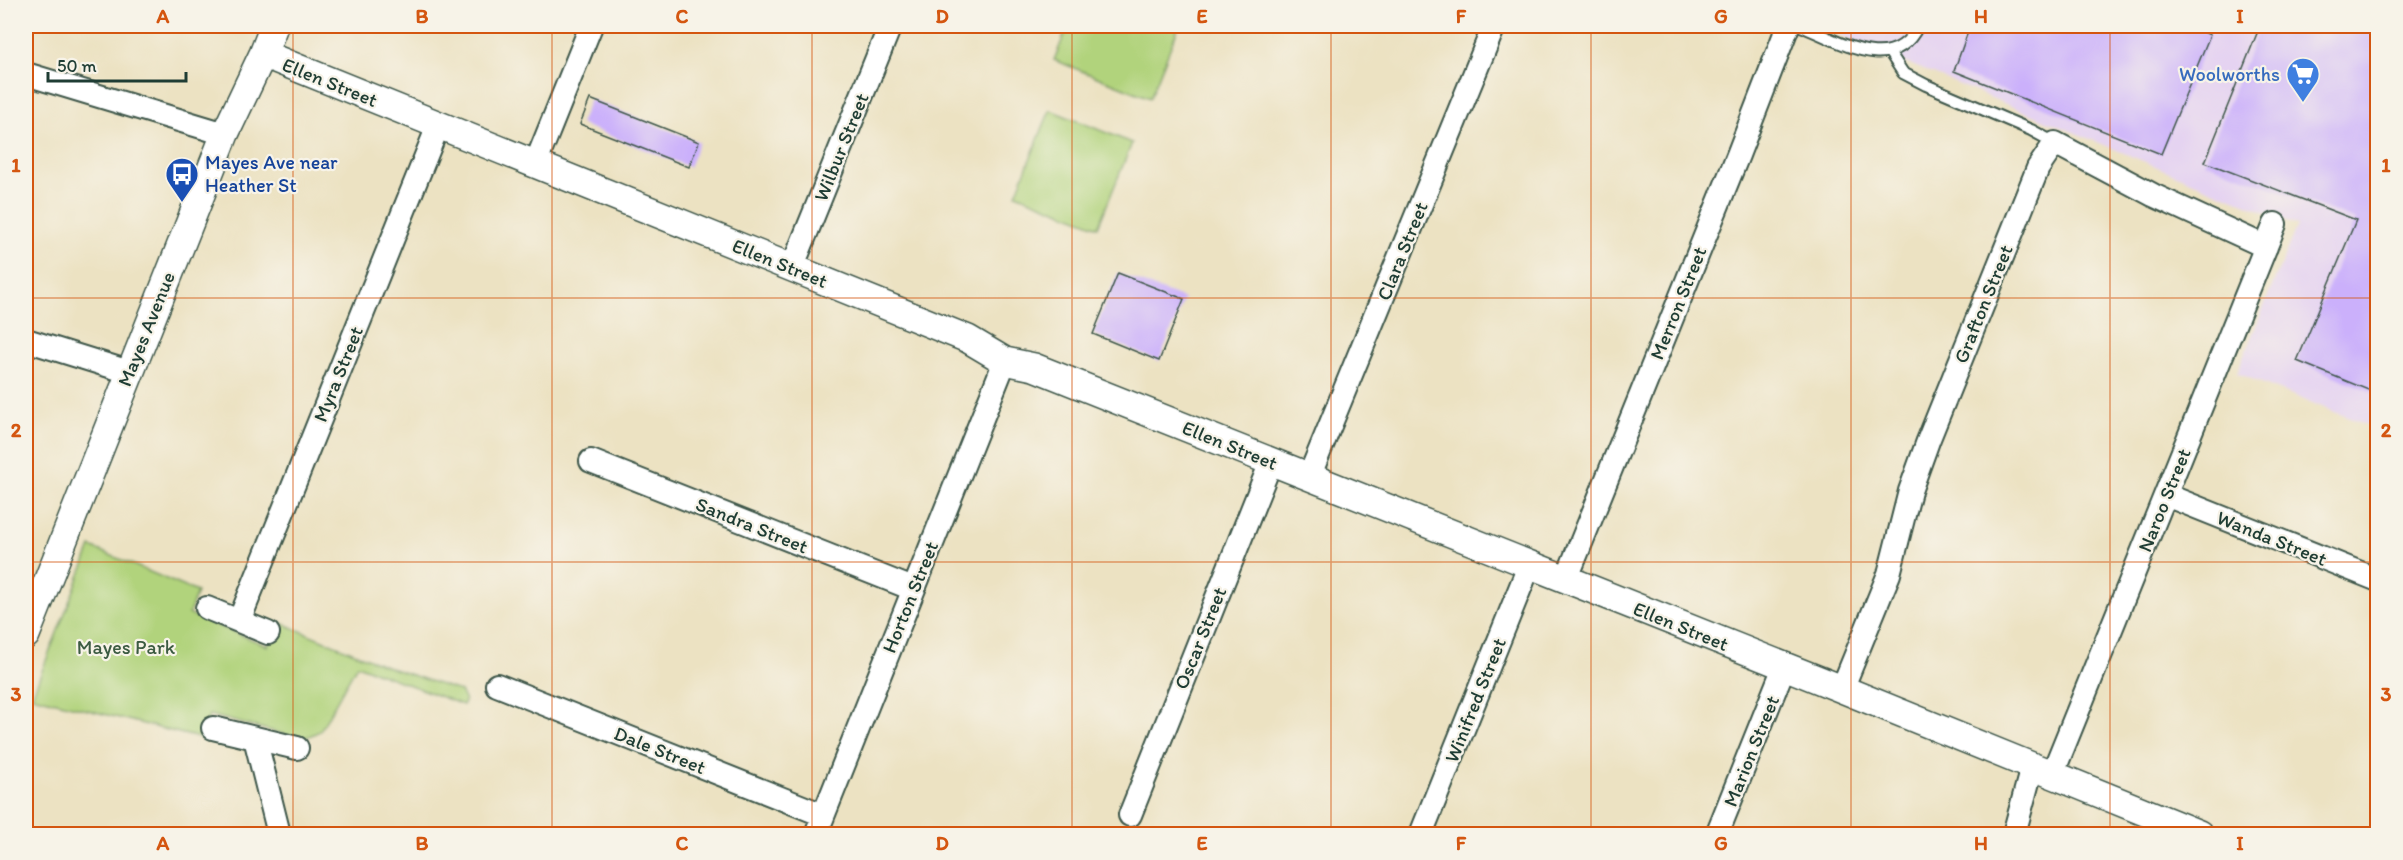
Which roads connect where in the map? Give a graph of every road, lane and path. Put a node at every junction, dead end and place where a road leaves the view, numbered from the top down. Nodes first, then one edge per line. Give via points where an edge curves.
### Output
1 (274, 26) edge
2 (591, 26) edge
3 (890, 26) edge
4 (1494, 26) edge
5 (1788, 26) edge
6 (1801, 26) edge
7 (1918, 26) edge
8 (1890, 52) junction
9 (263, 54) junction
10 (26, 74) edge
11 (438, 126) junction
12 (225, 134) junction
13 (2055, 143) junction
14 (535, 165) junction
15 (2275, 224) dead end
16 (2266, 247) junction
17 (792, 268) junction
18 (26, 340) edge
19 (1005, 361) junction
20 (129, 372) junction
21 (591, 461) dead end
22 (1270, 462) junction
23 (1310, 477) junction
24 (2166, 495) junction
25 (1529, 566) junction
26 (1566, 580) junction
27 (2378, 580) edge
28 (913, 589) junction
29 (207, 608) dead end
30 (238, 621) junction
31 (268, 633) dead end
32 (26, 635) edge
33 (1784, 667) junction
34 (497, 685) dead end
35 (1842, 689) junction
36 (213, 728) dead end
37 (255, 738) junction
38 (297, 748) dead end
39 (2042, 771) junction
40 (1130, 815) dead end
41 (819, 825) edge
42 (279, 834) edge
43 (1421, 834) edge
44 (1717, 834) edge
45 (2014, 834) edge
46 (2199, 834) edge

1 - 9 street, Mayes Avenue
2 - 14 street
3 - 17 street, Wilbur Street
4 - 23 street, Clara Street
5 - 26 street, Merron Street
6 - 8 lane via 1872,53
7 - 8 lane via 1912,37
8 - 13 lane via 1903,73
9 - 11 street, Ellen Street
9 - 12 street, Mayes Avenue
10 - 12 street
11 - 14 street, Ellen Street
11 - 30 street, Myra Street
12 - 20 street, Mayes Avenue
13 - 16 street via 2153,195
13 - 35 street, Grafton Street via 2038,168 1928,441 1910,490 1889,574
14 - 17 street, Ellen Street
15 - 16 street, Naroo Street
16 - 24 street, Naroo Street
17 - 19 street, Ellen Street via 968,339
18 - 20 street
19 - 22 street, Ellen Street via 1034,367
19 - 28 street, Horton Street
20 - 32 street, Mayes Avenue
21 - 28 street, Sandra Street
22 - 23 street, Ellen Street
22 - 40 street, Oscar Street
23 - 25 street, Ellen Street
24 - 27 street, Wanda Street
24 - 39 street, Naroo Street
25 - 26 street, Ellen Street
25 - 43 street, Winifred Street
26 - 33 street, Ellen Street
28 - 41 street, Horton Street
29 - 30 street
30 - 31 street
33 - 35 street, Ellen Street
33 - 44 street, Marion Street
34 - 41 street, Dale Street
35 - 39 street, Ellen Street
36 - 37 street
37 - 38 street
37 - 42 street
39 - 45 street, Naroo Street
39 - 46 street, Ellen Street

